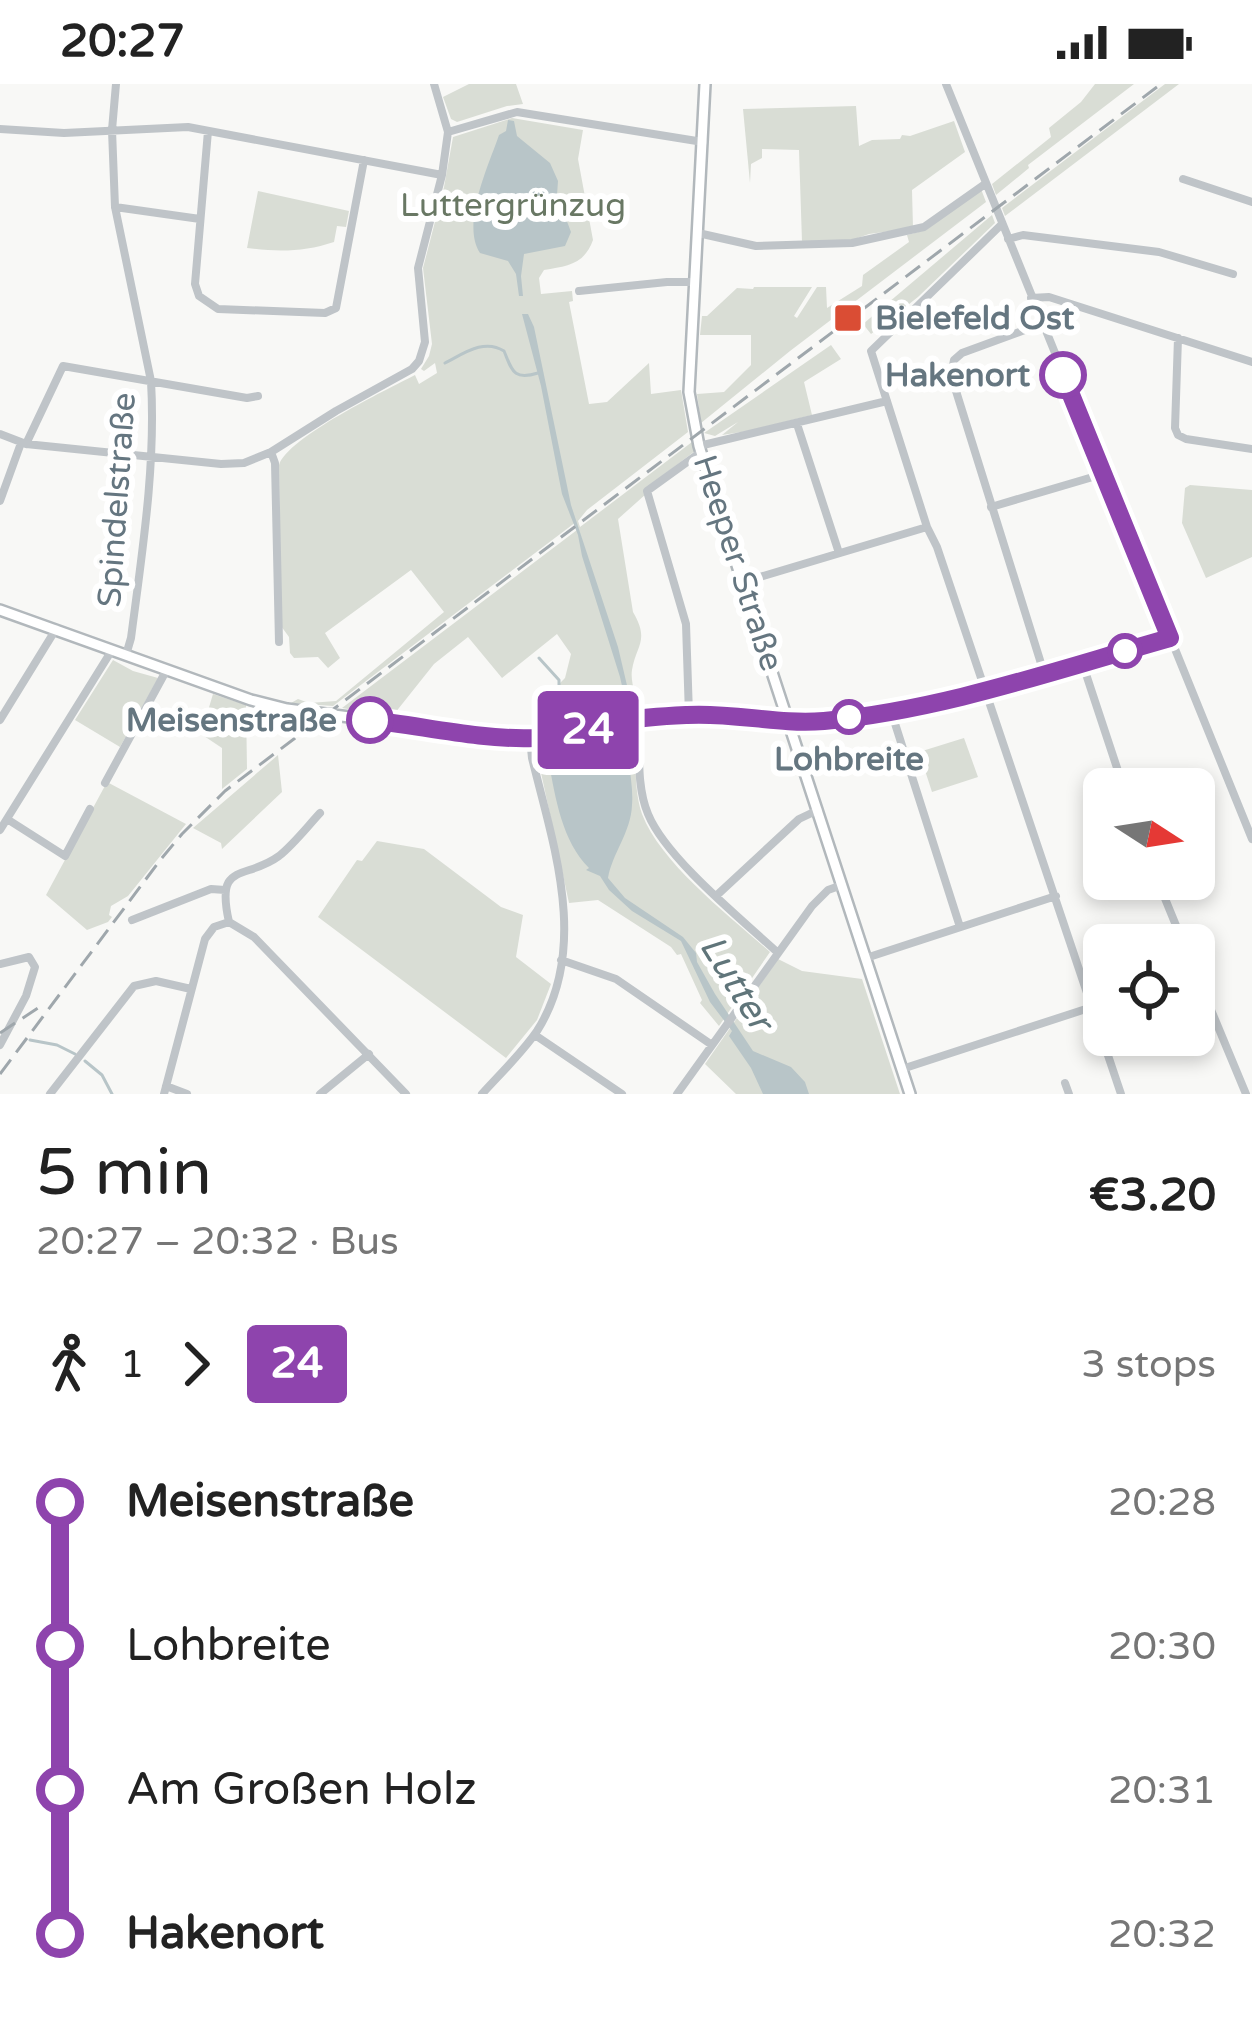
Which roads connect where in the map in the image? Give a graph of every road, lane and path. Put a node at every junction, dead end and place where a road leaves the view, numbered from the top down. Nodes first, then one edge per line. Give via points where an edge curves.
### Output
1 (116, 84) edge
2 (434, 84) edge
3 (705, 84) edge
4 (946, 84) edge
5 (0, 129) edge
6 (112, 130) junction
7 (208, 130) junction
8 (448, 132) junction
9 (703, 142) junction
10 (364, 160) junction
11 (442, 175) junction
12 (1184, 179) dead end
13 (986, 184) junction
14 (1252, 202) edge
15 (115, 207) junction
16 (200, 219) junction
17 (1003, 224) junction
18 (698, 233) junction
19 (1008, 238) junction
20 (1233, 274) dead end
21 (694, 282) junction
22 (579, 291) dead end
23 (1031, 298) junction
24 (1041, 324) junction
25 (1178, 338) junction
26 (1252, 362) edge
27 (151, 381) junction
28 (258, 396) dead end
29 (887, 401) junction
30 (797, 424) junction
31 (0, 434) edge
32 (24, 443) junction
33 (700, 449) junction
34 (1252, 449) edge
35 (271, 452) junction
36 (151, 456) junction
37 (1103, 474) junction
38 (0, 501) edge
39 (992, 508) junction
40 (927, 527) junction
41 (839, 553) junction
42 (743, 582) junction
43 (0, 610) edge
44 (56, 629) junction
45 (1170, 638) junction
46 (279, 642) dead end
47 (112, 650) junction
48 (126, 655) junction
49 (1082, 662) junction
50 (166, 671) junction
51 (1045, 674) junction
52 (986, 690) junction
53 (891, 711) junction
54 (689, 715) junction
55 (638, 719) junction
56 (0, 720) edge
57 (790, 720) junction
58 (530, 738) junction
59 (1117, 768) edge
60 (105, 783) dead end
61 (1252, 798) edge
62 (1237, 801) junction
63 (90, 809) dead end
64 (818, 810) junction
65 (320, 813) dead end
66 (7, 819) junction
67 (0, 830) edge
68 (1252, 839) edge
69 (842, 884) junction
70 (225, 890) junction
71 (716, 896) junction
72 (1056, 896) junction
73 (132, 920) dead end
74 (229, 922) junction
75 (960, 927) junction
76 (777, 952) junction
77 (866, 958) junction
78 (561, 960) junction
79 (0, 964) edge
80 (1083, 979) edge
81 (191, 989) junction
82 (1083, 1010) edge
83 (1215, 1019) edge
84 (535, 1034) junction
85 (0, 1045) edge
86 (712, 1045) junction
87 (369, 1054) junction
88 (1108, 1056) edge
89 (902, 1069) junction
90 (165, 1090) edge
91 (50, 1094) edge
92 (187, 1094) edge
93 (320, 1094) edge
94 (406, 1094) edge
95 (482, 1094) edge
96 (622, 1094) edge
97 (677, 1094) edge
98 (910, 1094) edge
99 (1121, 1094) edge
100 (1246, 1094) edge

1 - 6 street, Spindelstraße
2 - 8 street
3 - 9 main road, Heeper Straße
4 - 13 street
5 - 6 street
6 - 7 street
6 - 15 street, Spindelstraße
7 - 10 street
7 - 16 street
8 - 9 street via 517,112
8 - 11 street
9 - 18 main road, Heeper Straße
10 - 11 street
10 - 16 street via 332,312 210,306 195,284
11 - 35 street via 418,273 425,342 419,361
12 - 14 street
13 - 17 street
13 - 18 street via 924,227 852,243 756,247
15 - 16 street
15 - 27 street, Spindelstraße
17 - 19 street
17 - 29 street via 871,351
18 - 21 main road, Heeper Straße
19 - 20 street via 1160,252
19 - 23 street
21 - 22 street
21 - 33 main road, Heeper Straße via 689,393
23 - 24 street
23 - 25 street
24 - 37 street
24 - 39 street via 962,353 952,366
25 - 26 street
25 - 34 street via 1178,435
27 - 28 street
27 - 32 street via 63,366
27 - 36 street, Spindelstraße
29 - 30 street
29 - 40 street
30 - 33 street
30 - 41 street
31 - 32 street
32 - 36 street
32 - 38 street
33 - 42 main road, Heeper Straße
33 - 54 street via 647,491 686,624
35 - 36 street via 234,464
35 - 46 street
36 - 48 street, Spindelstraße
37 - 39 street
37 - 45 street
39 - 51 street
40 - 41 street
40 - 52 street
41 - 42 street
42 - 57 main road, Heeper Straße
43 - 44 main road
44 - 47 main road
44 - 56 street
45 - 49 street
45 - 62 street
47 - 48 main road
47 - 66 street
48 - 50 main road
49 - 51 street
49 - 59 street
50 - 58 main road via 287,709
50 - 60 street
51 - 52 street
52 - 53 street
52 - 72 street
53 - 57 street
53 - 75 street
54 - 55 main road
54 - 57 main road
55 - 58 main road
55 - 71 street via 647,813
57 - 64 main road, Heeper Straße
58 - 78 street via 564,899
61 - 62 street
62 - 68 street
63 - 66 street via 65,856
64 - 69 main road, Heeper Straße
64 - 71 street
65 - 70 street via 278,857 239,872
66 - 67 street
69 - 76 street via 820,897
69 - 77 main road, Heeper Straße
70 - 73 street
70 - 74 street
71 - 76 street
72 - 75 street
72 - 80 street
74 - 81 street via 205,939
74 - 87 street via 254,937
75 - 77 street
76 - 86 street
77 - 89 main road, Heeper Straße
78 - 84 street
78 - 86 street via 616,979
79 - 85 street via 32,958 35,967
81 - 90 street
81 - 91 street via 156,981 134,986
82 - 89 street
83 - 100 street
84 - 95 street
84 - 96 street
86 - 97 street
87 - 93 street
87 - 94 street
88 - 99 street
89 - 98 main road, Heeper Straße
90 - 92 street

